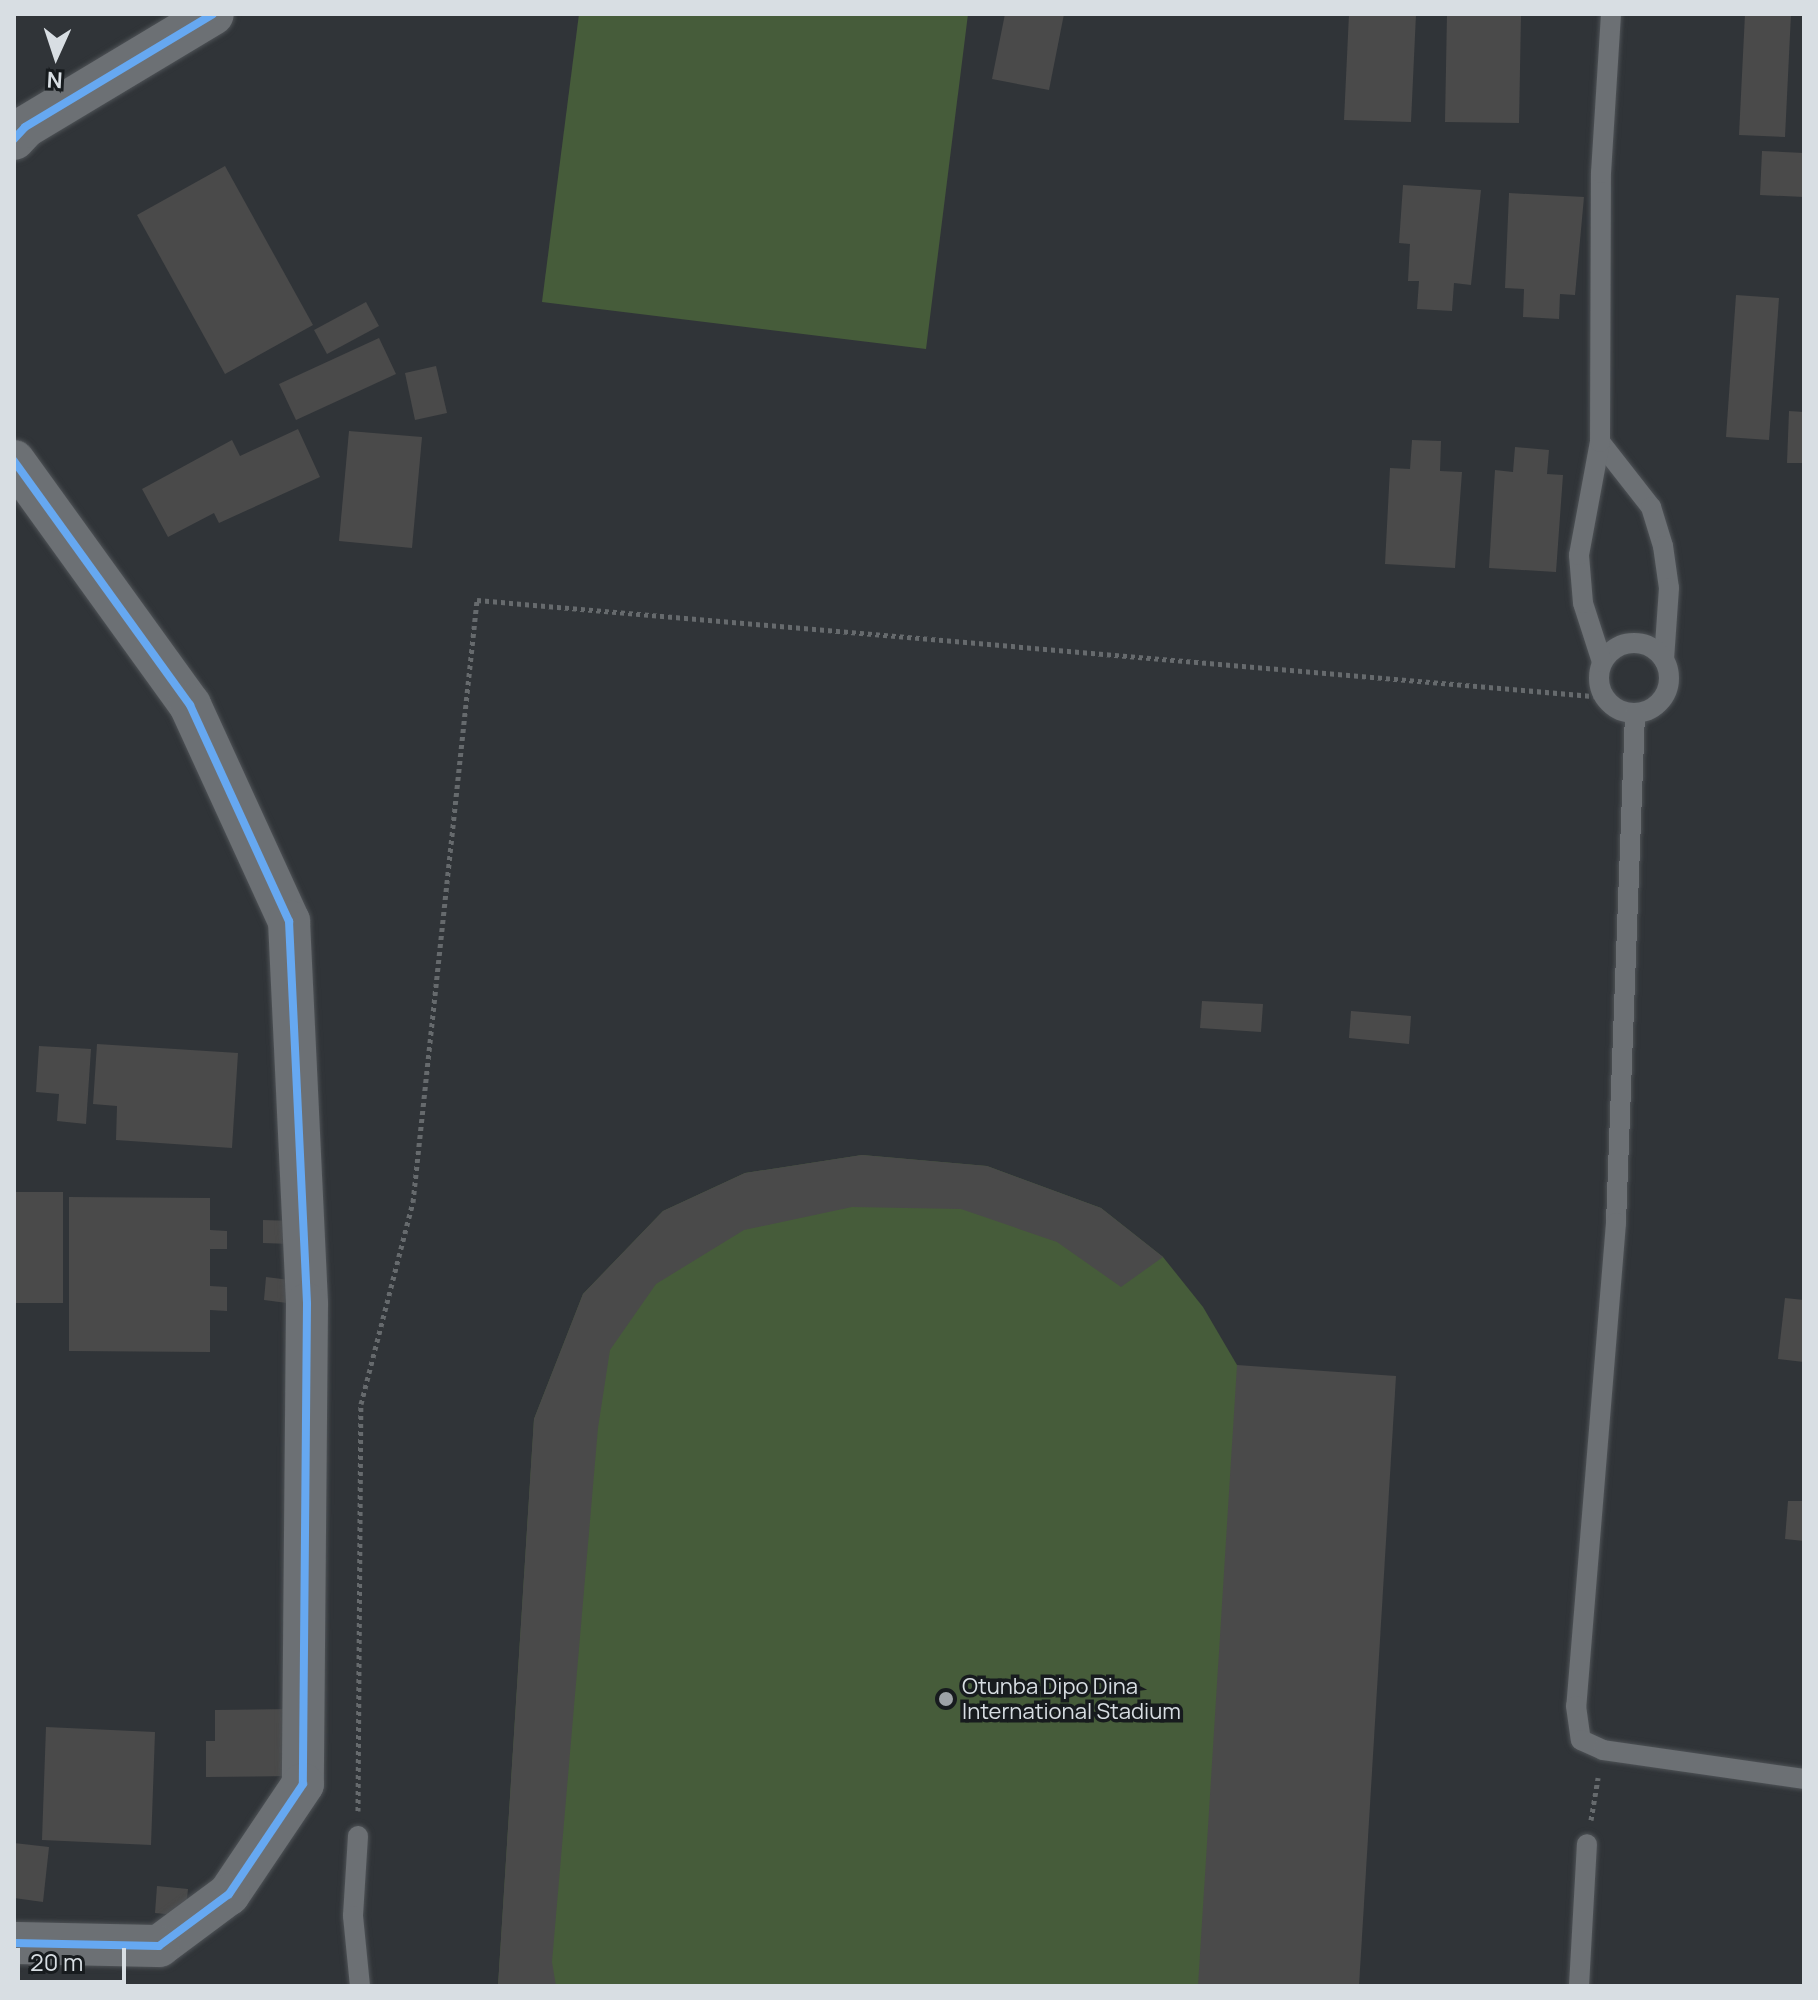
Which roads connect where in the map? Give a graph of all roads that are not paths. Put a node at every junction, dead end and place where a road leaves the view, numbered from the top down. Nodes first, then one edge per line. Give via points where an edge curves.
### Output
1 (213, 14) edge
2 (1611, 14) edge
3 (14, 139) edge
4 (1600, 442) junction
5 (14, 461) edge
6 (1664, 660) junction
7 (1602, 662) junction
8 (1635, 714) junction
9 (1804, 1779) edge
10 (358, 1836) road end
11 (1587, 1844) road end
12 (14, 1943) edge
13 (360, 1986) edge
14 (1579, 1986) edge

1 - 3 street via 25,127
2 - 4 lane via 1601,173
4 - 6 lane via 1651,507 1663,546 1669,588
4 - 7 lane via 1579,555 1583,603
5 - 12 street via 190,705 289,921 307,1319 303,1784 229,1894 159,1946
6 - 7 lane via 1656,651 1633,643 1610,651
6 - 8 lane via 1670,684 1665,695 1657,705
7 - 8 lane via 1598,673 1604,697 1612,706
8 - 9 lane via 1616,1223 1576,1706 1581,1740 1603,1750
10 - 13 lane via 353,1916
11 - 14 lane

